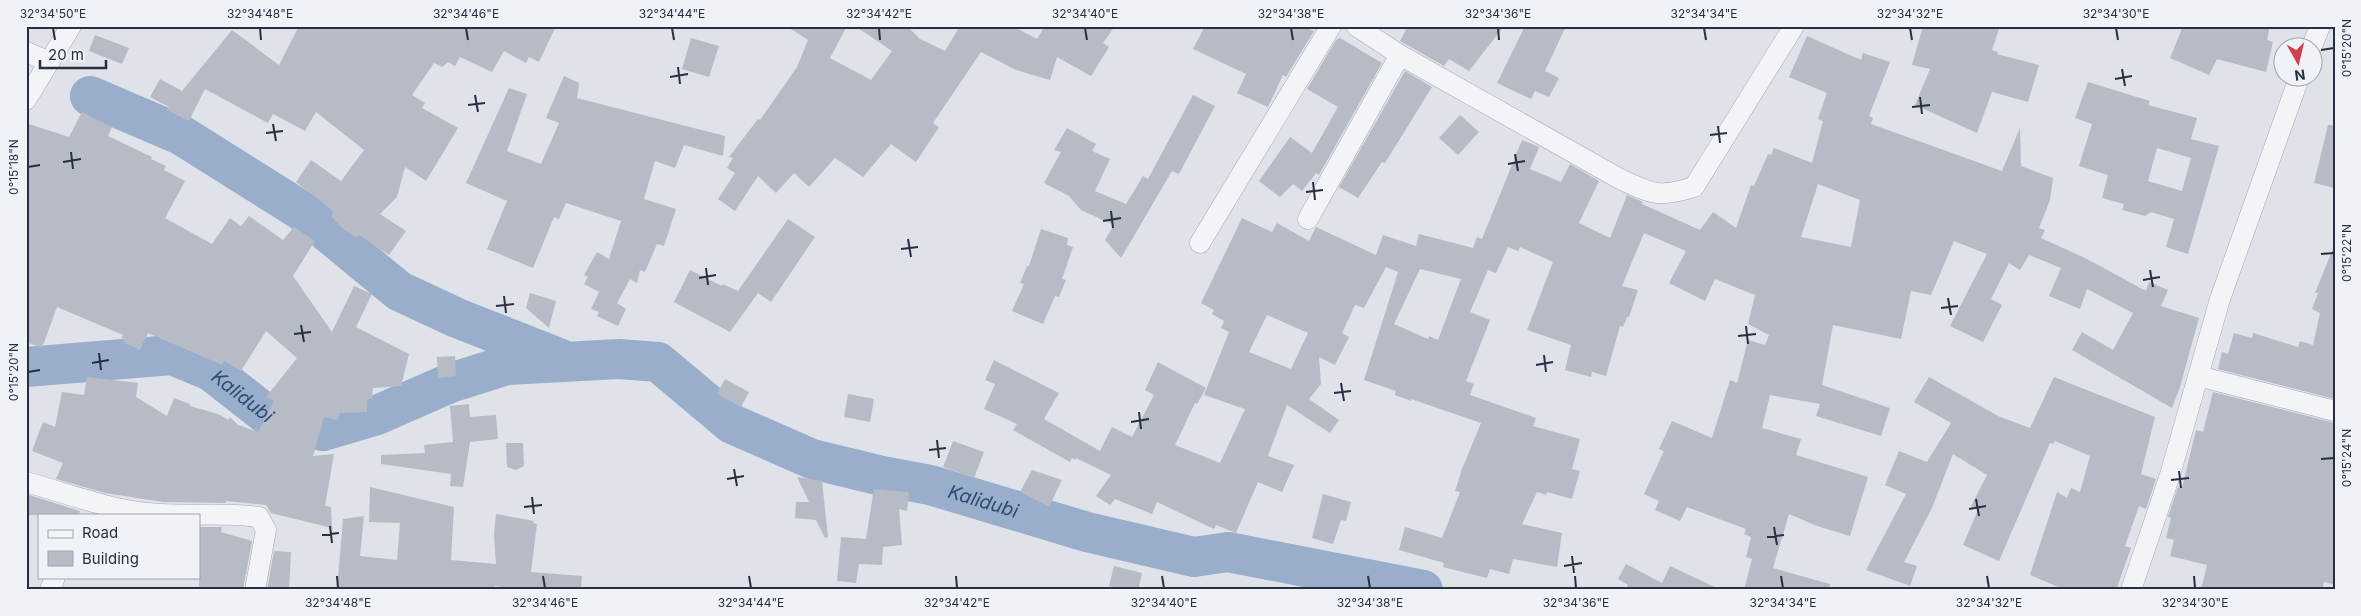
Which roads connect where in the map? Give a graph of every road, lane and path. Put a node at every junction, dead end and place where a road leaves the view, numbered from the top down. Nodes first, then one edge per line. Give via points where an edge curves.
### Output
1 (71, 26) edge
2 (1331, 26) edge
3 (1356, 26) edge
4 (1794, 26) edge
5 (2320, 26) edge
6 (2315, 38) edge
7 (26, 52) edge
8 (1400, 55) junction
9 (50, 62) junction
10 (2295, 88) edge
11 (26, 100) edge
12 (1308, 219) dead end
13 (1200, 244) dead end
14 (2198, 376) junction
15 (2335, 411) edge
16 (26, 482) edge
17 (88, 507) edge
18 (55, 578) edge
19 (50, 590) edge
20 (255, 590) edge
21 (2131, 590) edge

1 - 9 street
2 - 13 street
3 - 8 street
4 - 8 street via 1694,187 1674,193 1652,194 1620,179
5 - 6 street
7 - 9 street
8 - 12 street
9 - 11 street
10 - 14 street via 2220,299
14 - 15 street
14 - 21 street via 2170,475
16 - 17 street
17 - 20 street via 259,517 266,530
18 - 19 street

